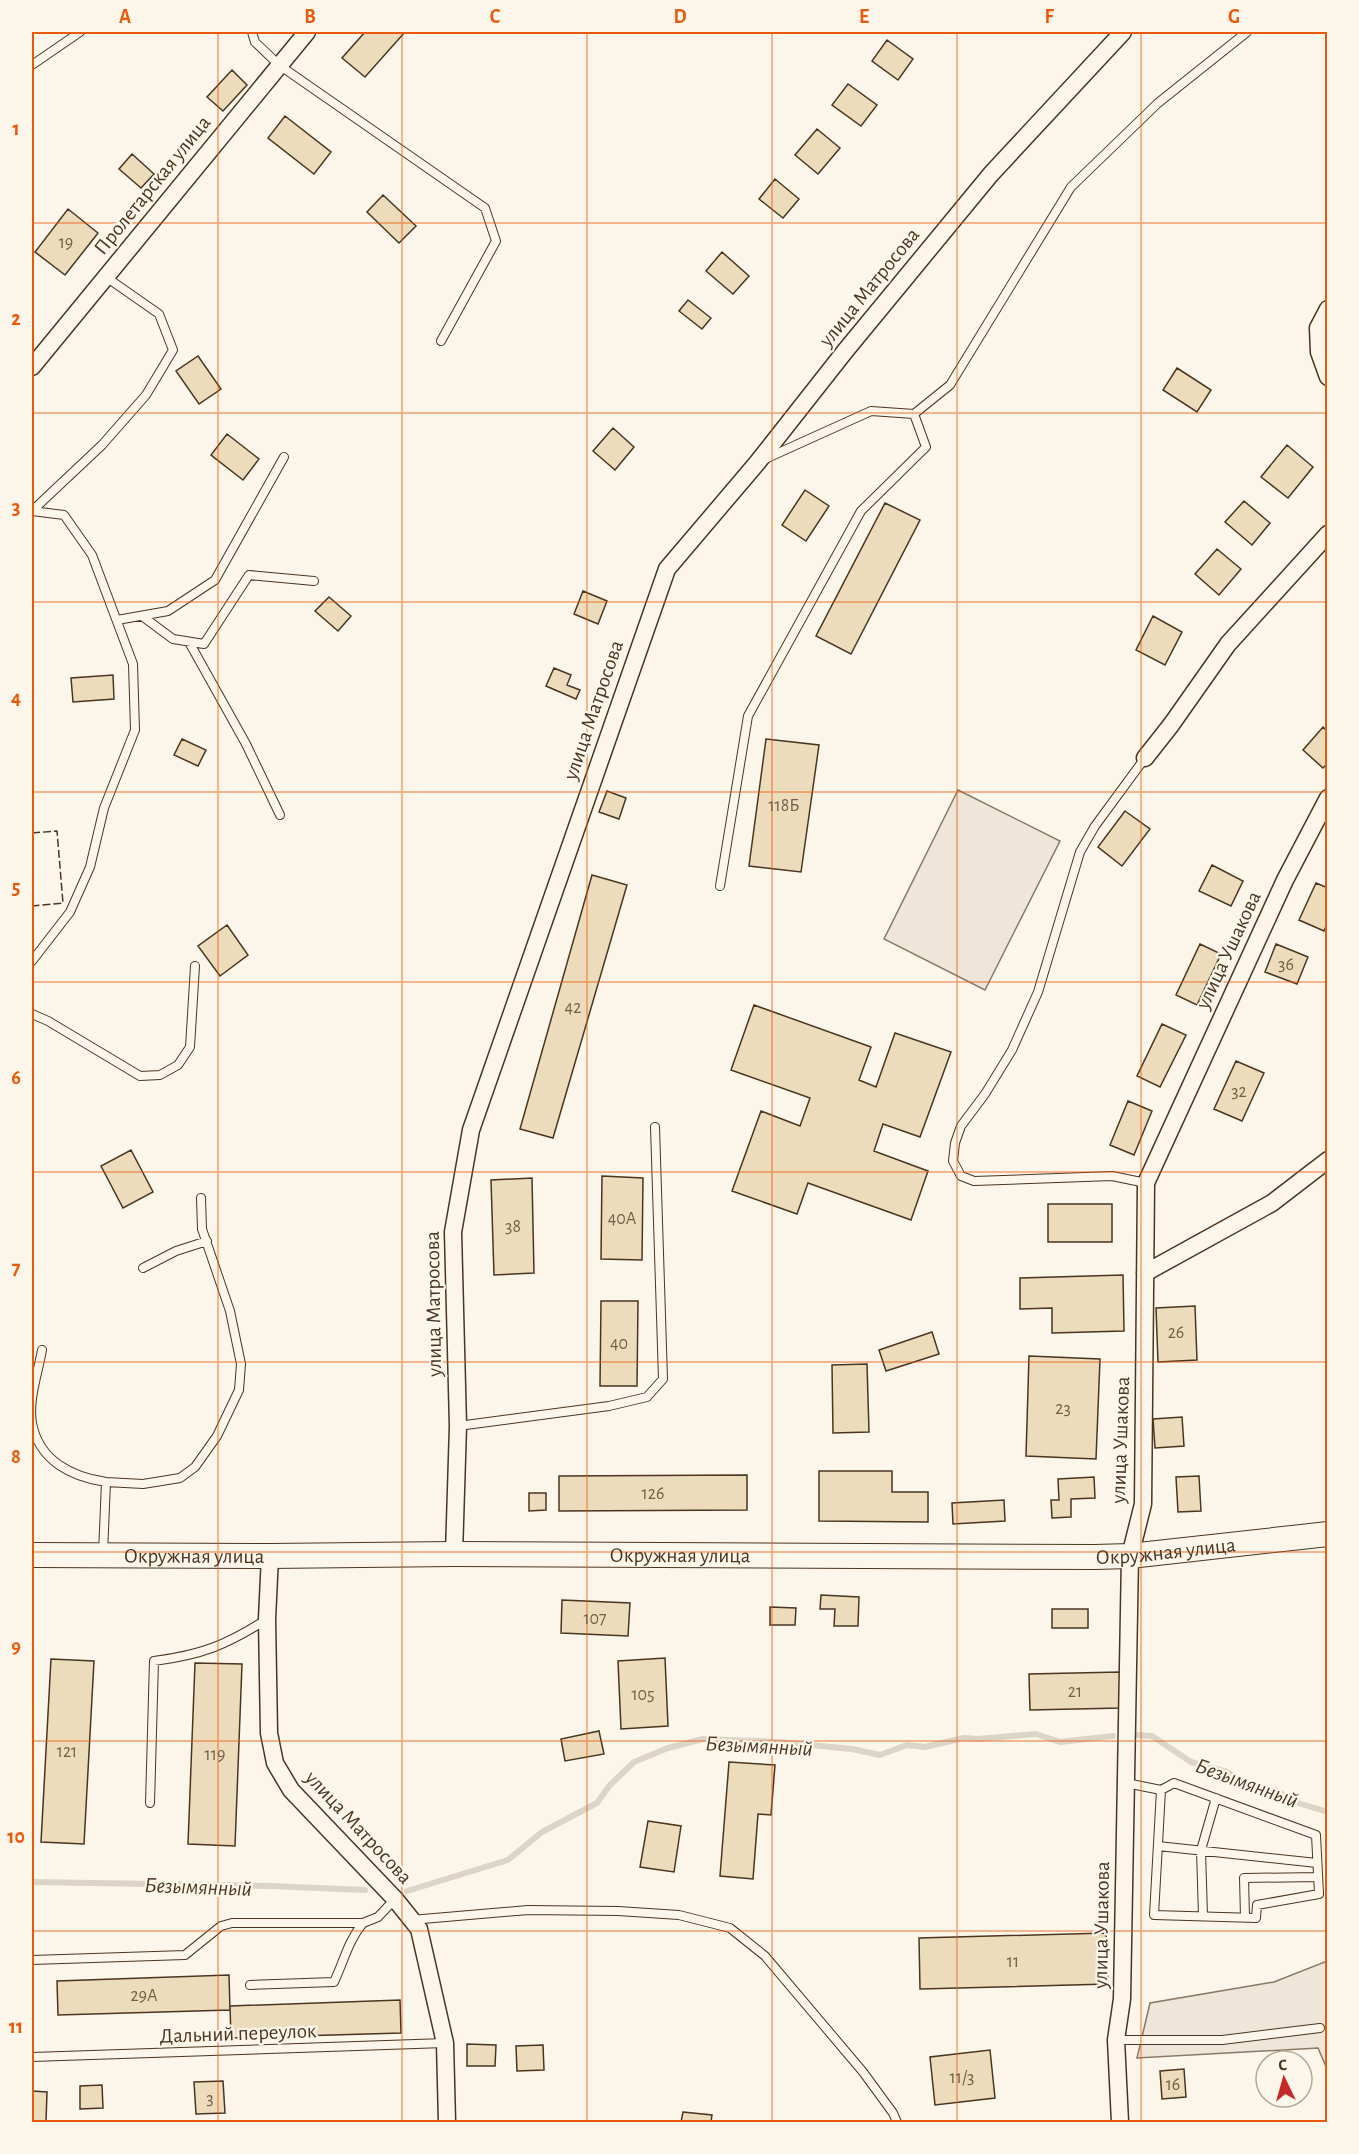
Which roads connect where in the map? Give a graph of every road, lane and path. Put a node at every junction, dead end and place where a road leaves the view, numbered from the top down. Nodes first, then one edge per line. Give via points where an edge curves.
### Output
1 (80, 32) edge
2 (252, 32) edge
3 (307, 32) edge
4 (1123, 32) edge
5 (1246, 32) edge
6 (32, 65) edge
7 (279, 65) junction
8 (106, 277) junction
9 (1328, 309) edge
10 (441, 341) dead end
11 (32, 368) edge
12 (1328, 376) edge
13 (914, 414) junction
14 (284, 457) dead end
15 (757, 463) junction
16 (32, 511) edge
17 (1328, 534) edge
18 (314, 581) dead end
19 (142, 616) junction
20 (117, 620) junction
21 (189, 642) junction
22 (1145, 758) joint
23 (1328, 798) edge
24 (280, 815) dead end
25 (720, 886) dead end
26 (32, 962) edge
27 (195, 966) dead end
28 (32, 1014) edge
29 (655, 1126) dead end
30 (1328, 1160) edge
31 (1146, 1183) junction
32 (201, 1198) dead end
33 (207, 1241) junction
34 (143, 1268) dead end
35 (1145, 1273) junction
36 (42, 1350) dead end
37 (458, 1426) junction
38 (106, 1482) junction
39 (1328, 1534) edge
40 (454, 1554) junction
41 (32, 1555) edge
42 (103, 1555) junction
43 (270, 1556) junction
44 (1130, 1556) junction
45 (267, 1619) junction
46 (1126, 1783) junction
47 (1161, 1790) junction
48 (1216, 1798) junction
49 (150, 1803) dead end
50 (1158, 1846) junction
51 (1201, 1850) junction
52 (1317, 1863) junction
53 (1318, 1877) junction
54 (395, 1899) junction
55 (1203, 1916) junction
56 (1245, 1917) junction
57 (411, 1920) junction
58 (363, 1923) junction
59 (32, 1960) edge
60 (250, 1985) dead end
61 (1320, 2028) dead end
62 (1116, 2040) junction
63 (445, 2043) junction
64 (32, 2057) edge
65 (447, 2122) edge
66 (897, 2122) edge
67 (1120, 2122) edge

1 - 6 lane
2 - 7 lane via 255,42
3 - 7 street, Пролетарская улица
4 - 15 street, улица Матросова via 991,174
5 - 13 lane via 1158,103 1071,187 950,386
7 - 8 street, Пролетарская улица
7 - 10 lane via 485,208 496,241
8 - 11 street, Пролетарская улица
8 - 16 lane via 159,314 173,350 146,395 110,437
9 - 12 street via 1318,328 1319,352
13 - 15 lane via 871,411
13 - 25 lane via 926,447 861,511 748,716
14 - 19 lane via 214,580 168,611
15 - 37 street, улица Матросова via 667,569 471,1130 453,1232
16 - 20 lane via 64,515 92,555
17 - 22 street via 1228,644
18 - 21 lane via 249,575 204,644
19 - 20 lane
19 - 21 lane via 173,639
20 - 26 lane via 133,664 135,730 104,807 90,867 70,912
21 - 24 lane
22 - 31 lane via 1080,852 1038,992 1012,1050 961,1126 953,1161 961,1176 974,1180 1112,1176
23 - 31 street, улица Ушакова via 1285,880
27 - 28 lane via 190,1047 178,1065 160,1075 140,1076
29 - 37 lane via 663,1379 647,1397 609,1406
30 - 35 street via 1272,1203
31 - 35 street, улица Ушакова
32 - 33 lane via 202,1229
33 - 34 lane
33 - 38 lane via 232,1322 241,1364 239,1390 217,1436 195,1467 180,1478 144,1484
35 - 44 street, улица Ушакова via 1143,1504
36 - 38 lane via 32,1399 32,1423 39,1441 49,1457 70,1473
37 - 40 street, улица Матросова
38 - 42 lane
39 - 44 main road, Окружная улица
40 - 43 main road, Окружная улица
40 - 44 main road, Окружная улица
41 - 42 main road, Окружная улица
42 - 43 main road, Окружная улица
43 - 45 street, улица Матросова
44 - 46 street, улица Ушакова
45 - 49 lane via 237,1639 189,1656 154,1661
45 - 54 street, улица Матросова via 269,1733 275,1763 291,1790
46 - 47 lane
46 - 62 street, улица Ушакова via 1122,1999
47 - 48 lane via 1174,1783
47 - 50 lane
48 - 51 lane
48 - 52 lane via 1316,1835
50 - 51 lane
50 - 55 lane via 1154,1915
51 - 52 lane
51 - 55 lane
52 - 53 lane
53 - 56 lane via 1319,1894 1257,1905 1256,1918
53 - 56 lane via 1245,1878
54 - 57 street, улица Матросова
54 - 58 lane via 378,1917
55 - 56 lane
57 - 63 street, улица Матросова via 419,1929
57 - 66 lane via 528,1910 618,1911 679,1915 730,1928 765,1956 863,2072
58 - 59 lane via 232,1923 221,1926 185,1955
58 - 60 lane via 352,1936 334,1982
61 - 62 lane via 1222,2040
62 - 67 street, улица Ушакова
63 - 64 lane, Дальний переулок
63 - 65 street, улица Матросова

